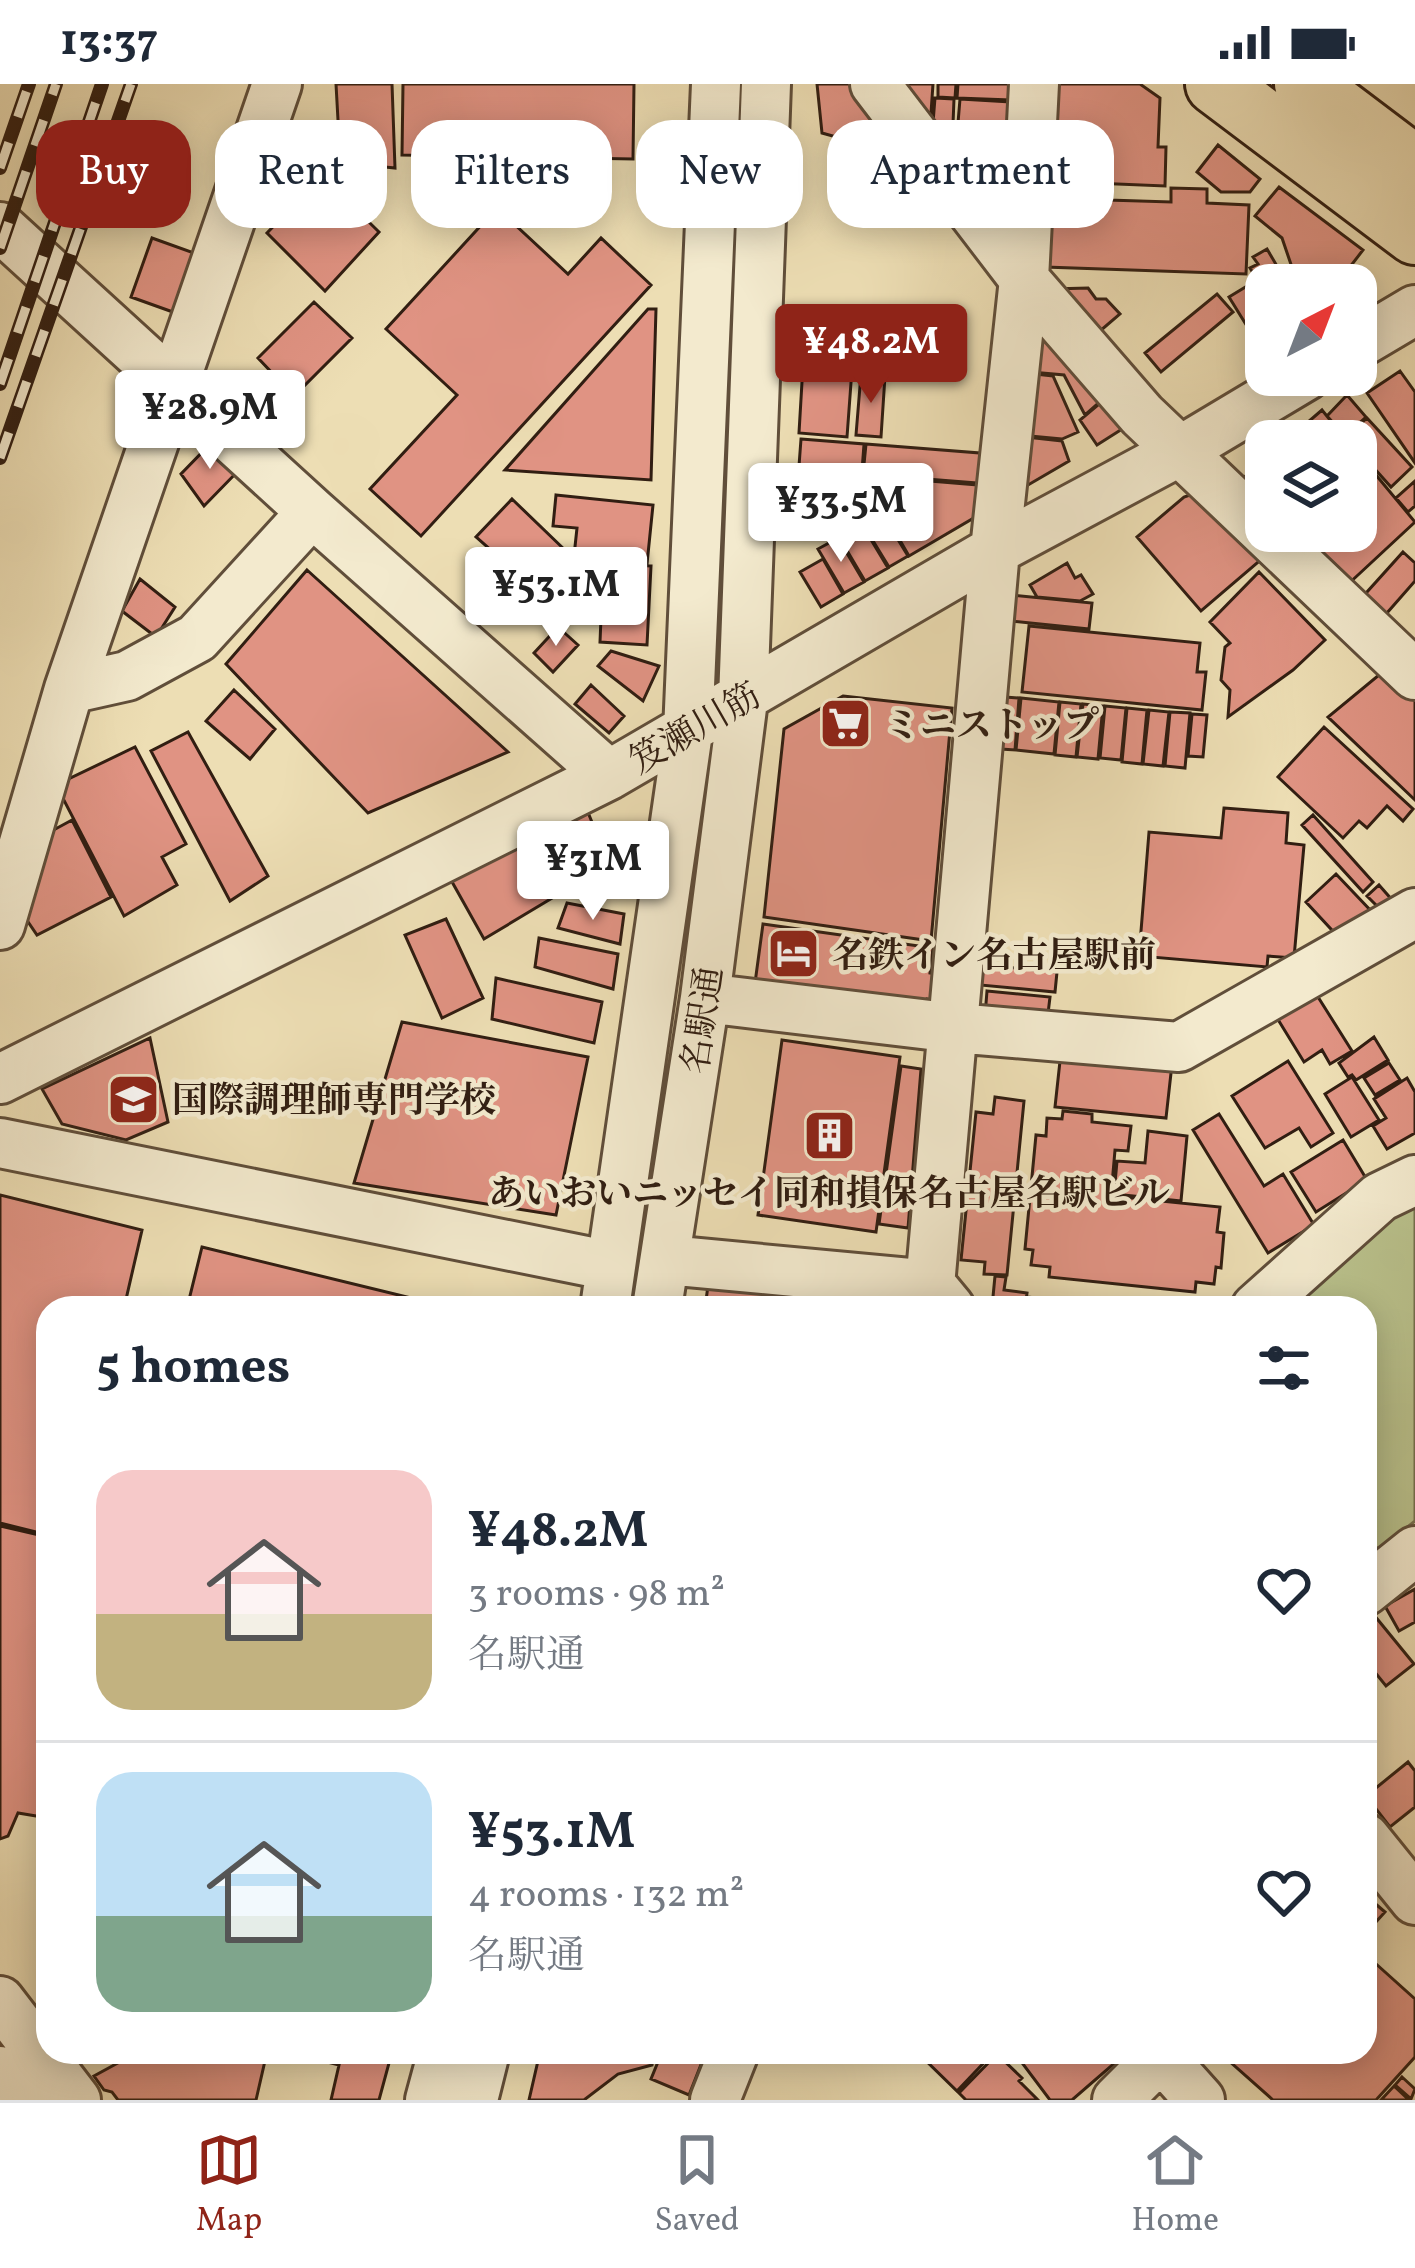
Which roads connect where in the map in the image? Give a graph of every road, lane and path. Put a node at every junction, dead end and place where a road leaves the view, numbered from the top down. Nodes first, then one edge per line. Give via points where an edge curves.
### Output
1 (277, 84) edge
2 (716, 84) edge
3 (766, 84) edge
4 (875, 84) edge
5 (1034, 84) edge
6 (1216, 84) edge
7 (1305, 84) edge
8 (1415, 167) edge
9 (0, 227) edge
10 (1415, 235) edge
11 (1024, 279) junction
12 (1415, 310) edge
13 (1377, 333) edge
14 (173, 382) junction
15 (1271, 396) edge
16 (1180, 451) junction
17 (312, 512) junction
18 (995, 550) junction
19 (1415, 675) edge
20 (69, 688) junction
21 (743, 700) junction
22 (688, 732) junction
23 (610, 776) junction
24 (0, 925) edge
25 (1409, 930) edge
26 (705, 998) junction
27 (956, 1028) junction
28 (0, 1079) edge
29 (0, 1143) edge
30 (1415, 1180) edge
31 (668, 1260) junction
32 (608, 1287) edge
33 (660, 1296) edge
34 (910, 1296) edge
35 (937, 1296) edge
36 (1269, 1296) edge
37 (1415, 1551) edge
38 (1377, 1578) edge
39 (1377, 1853) edge
40 (1415, 1900) edge
41 (0, 2001) edge
42 (36, 2048) edge
43 (48, 2064) edge
44 (439, 2064) edge
45 (482, 2064) edge
46 (729, 2064) edge
47 (1150, 2064) edge
48 (1168, 2064) edge
49 (0, 2072) edge
50 (22, 2100) edge
51 (76, 2100) edge
52 (430, 2100) edge
53 (473, 2100) edge
54 (715, 2100) edge
55 (1118, 2100) edge
56 (1200, 2100) edge

1 - 14 street
2 - 22 street, 名駅通
3 - 21 street, 名駅通
4 - 11 street
5 - 11 street
6 - 10 main road
7 - 8 main road
9 - 14 street
11 - 16 street
11 - 18 street
12 - 13 street
14 - 17 street
14 - 20 street
15 - 16 street, 笈瀬川筋
16 - 18 street, 笈瀬川筋
16 - 19 street
17 - 20 street via 197,638 127,676
17 - 23 street
18 - 21 street, 笈瀬川筋
18 - 27 street
20 - 24 street
21 - 22 street, 笈瀬川筋
21 - 26 street, 名駅通
22 - 23 street, 笈瀬川筋
22 - 32 street, 名駅通
23 - 28 street, 笈瀬川筋
25 - 27 street via 1179,1047
26 - 27 street
26 - 31 street, 名駅通
27 - 35 street
29 - 32 street
30 - 36 street via 1380,1197
31 - 33 street, 名駅通
31 - 34 street
37 - 38 street
39 - 40 street
41 - 42 street
43 - 51 street
44 - 52 street
45 - 53 street
46 - 54 street
47 - 55 street
48 - 56 street
49 - 50 street

